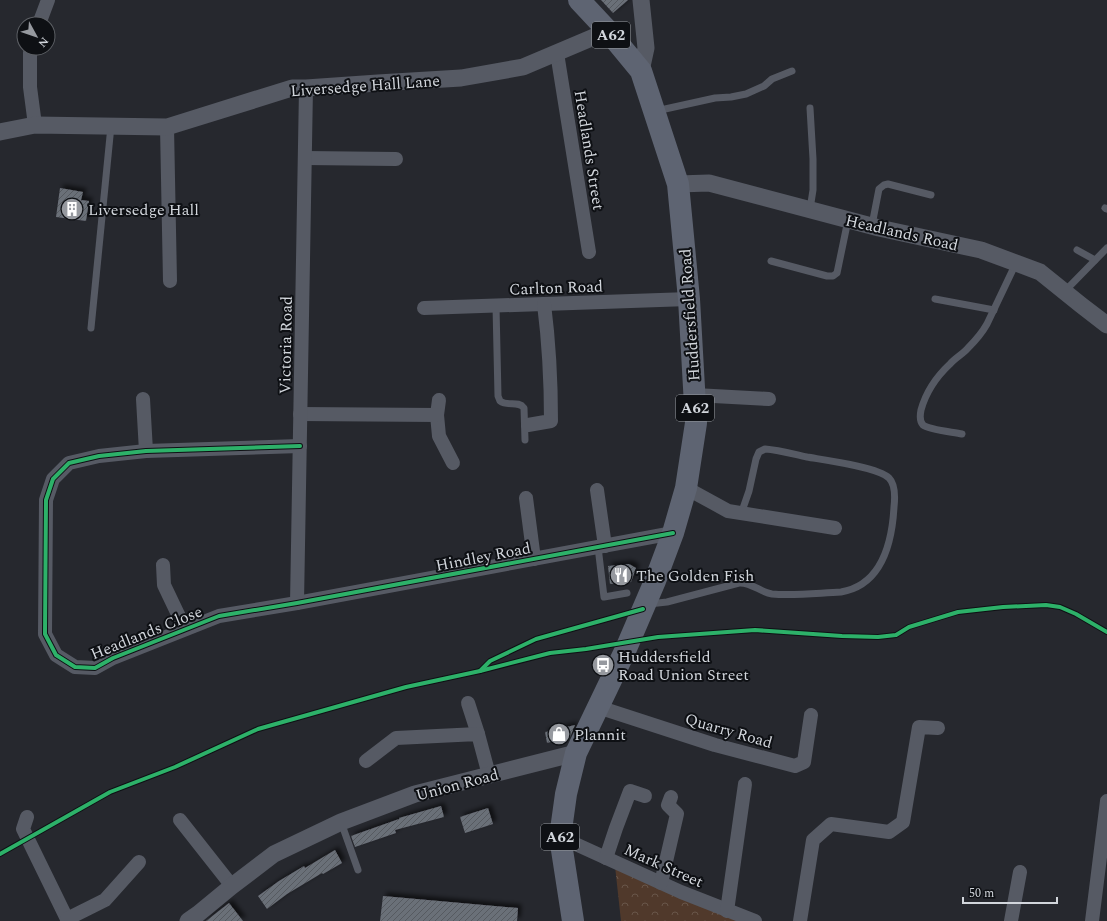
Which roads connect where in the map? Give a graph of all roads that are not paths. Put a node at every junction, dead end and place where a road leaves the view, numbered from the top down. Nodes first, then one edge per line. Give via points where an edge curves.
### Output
1 (48, 0) edge
2 (579, 0) edge
3 (642, 0) edge
4 (42, 16) edge
5 (608, 31) junction
6 (557, 53) junction
7 (30, 56) edge
8 (641, 71) junction
9 (792, 71) dead end
10 (306, 88) junction
11 (810, 108) dead end
12 (654, 112) junction
13 (35, 125) junction
14 (111, 126) junction
15 (167, 127) junction
16 (0, 132) edge
17 (305, 158) junction
18 (396, 159) dead end
19 (678, 184) junction
20 (931, 195) dead end
21 (810, 209) junction
22 (848, 220) junction
23 (872, 226) junction
24 (1107, 248) edge
25 (1077, 250) dead end
26 (589, 252) dead end
27 (1095, 260) junction
28 (770, 261) dead end
29 (1016, 263) junction
30 (170, 281) dead end
31 (1064, 292) junction
32 (689, 299) junction
33 (935, 299) dead end
34 (544, 304) junction
35 (496, 306) junction
36 (424, 308) dead end
37 (994, 310) junction
38 (1107, 325) edge
39 (90, 328) dead end
40 (695, 395) junction
41 (143, 399) dead end
42 (769, 399) dead end
43 (439, 400) dead end
44 (300, 414) junction
45 (438, 415) junction
46 (528, 425) dead end
47 (962, 434) dead end
48 (525, 440) dead end
49 (300, 446) junction
50 (146, 451) junction
51 (453, 463) dead end
52 (686, 488) junction
53 (597, 490) dead end
54 (526, 498) dead end
55 (741, 514) junction
56 (835, 528) dead end
57 (673, 533) junction
58 (602, 546) junction
59 (534, 559) junction
60 (164, 565) dead end
61 (297, 603) junction
62 (636, 607) junction
63 (185, 629) junction
64 (468, 703) dead end
65 (598, 707) junction
66 (811, 714) dead end
67 (938, 728) dead end
68 (478, 734) junction
69 (576, 753) junction
70 (366, 761) dead end
71 (489, 775) junction
72 (745, 784) dead end
73 (645, 796) dead end
74 (671, 797) dead end
75 (1107, 800) edge
76 (26, 816) dead end
77 (180, 820) dead end
78 (341, 822) junction
79 (560, 837) junction
80 (606, 858) junction
81 (139, 862) dead end
82 (358, 870) dead end
83 (1020, 872) dead end
84 (661, 883) junction
85 (232, 886) junction
86 (727, 911) junction
87 (197, 919) edge
88 (67, 920) edge
89 (574, 921) edge
90 (755, 921) edge
91 (800, 921) edge
92 (1011, 921) edge
93 (1092, 921) edge

1 - 4 street
2 - 5 main road, Huddersfield Road / A62
3 - 8 street via 646,48
5 - 6 street, Liversedge Hall Lane
5 - 8 main road, Huddersfield Road / A62
6 - 10 street, Liversedge Hall Lane via 523,67 461,78
6 - 26 street, Headlands Street
7 - 13 street via 30,87
8 - 12 main road, Huddersfield Road / A62
9 - 12 lane via 746,94 715,98
10 - 15 street, Liversedge Hall Lane via 292,88
10 - 17 street, Victoria Road
11 - 21 lane via 813,190
12 - 19 main road, Huddersfield Road / A62
13 - 14 street, Liversedge Hall Lane
13 - 16 street, Liversedge Hall Lane
14 - 15 street, Liversedge Hall Lane
14 - 39 lane
15 - 30 street
17 - 18 street
17 - 44 street, Victoria Road
19 - 21 street, Headlands Road via 709,183
19 - 32 main road, Huddersfield Road / A62
20 - 23 lane via 884,185 879,188
21 - 22 street, Headlands Road
22 - 23 street, Headlands Road
22 - 28 lane via 837,273 833,276
23 - 29 street, Headlands Road via 981,250
24 - 27 lane
25 - 27 lane
27 - 31 lane
29 - 31 street, Headlands Road via 1040,272
29 - 37 lane
31 - 38 street, Headlands Road
32 - 34 street, Carlton Road
32 - 40 main road, Huddersfield Road / A62
33 - 37 lane
34 - 35 street, Carlton Road
34 - 46 street via 551,387 551,421
35 - 36 street, Carlton Road
35 - 48 lane via 498,396 504,404 521,404 524,408
37 - 47 lane via 982,333 934,382 921,409 920,420 925,426
40 - 42 street
40 - 52 main road, Huddersfield Road / A62 via 696,423
41 - 50 street
43 - 45 street
44 - 45 street
44 - 49 street, Victoria Road
45 - 51 street via 439,436
49 - 50 street, Headlands Close
49 - 61 street, Victoria Road
50 - 63 street, Headlands Close via 99,456 69,463 53,479 46,500 45,634 56,655 75,667 95,668 113,658
52 - 55 street via 728,511
52 - 57 main road, Huddersfield Road / A62
53 - 58 street
54 - 59 street
55 - 56 street
55 - 62 lane via 756,458 759,452 765,449 879,472 890,479 895,494 887,551 877,569 864,584 841,592 787,594 766,592 739,583 667,602
57 - 58 street, Hindley Road
57 - 62 main road, Huddersfield Road / A62
58 - 59 street, Hindley Road
58 - 62 lane via 604,597
59 - 61 street, Hindley Road
60 - 63 street via 164,585
61 - 63 street, Headlands Close via 219,616
62 - 65 main road, Huddersfield Road / A62 via 622,658
64 - 68 street
65 - 66 street, Quarry Road via 714,744 795,766 804,762
65 - 69 main road, Huddersfield Road / A62
67 - 91 street via 919,727 903,822 889,832 831,824 813,840
68 - 70 street via 396,738
68 - 71 street
69 - 71 street, Union Road
69 - 79 main road, Huddersfield Road / A62 via 566,794
71 - 78 street, Union Road via 415,794
72 - 86 street
73 - 80 street via 630,791
74 - 84 street via 668,805 677,814
75 - 93 street
76 - 88 street via 22,829
77 - 85 street
78 - 82 lane
78 - 85 street, Union Road via 274,854
79 - 80 street, Mark Street
79 - 89 main road, Huddersfield Road / A62
80 - 84 street, Mark Street
81 - 88 street via 105,900
83 - 92 street
84 - 86 street, Mark Street
85 - 87 street, Union Road
86 - 90 street, Mark Street

